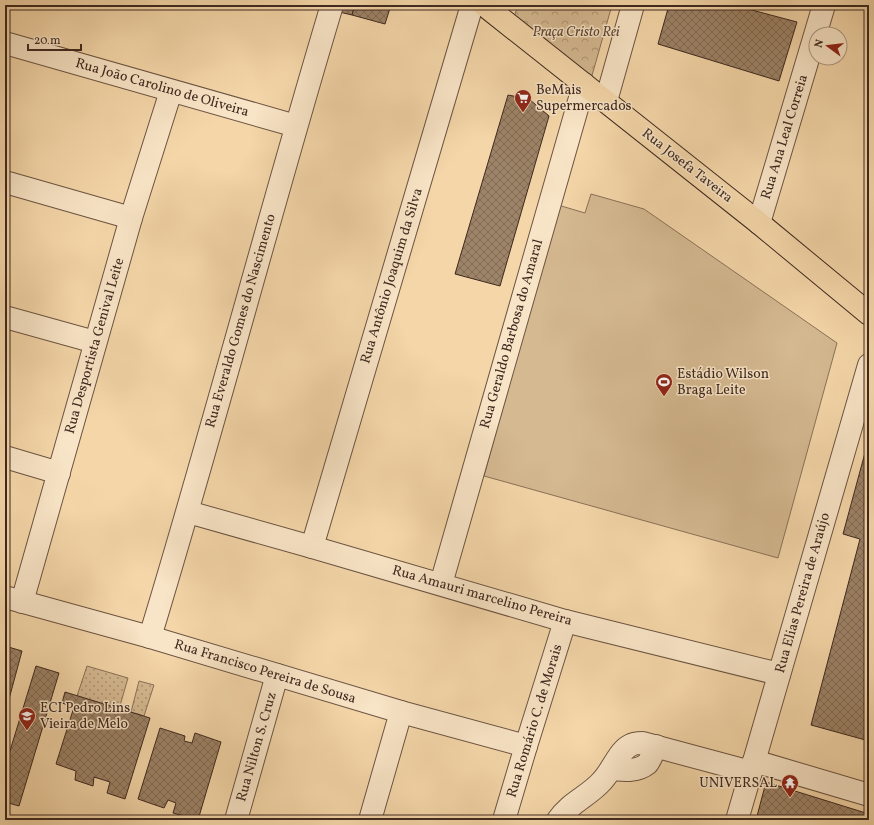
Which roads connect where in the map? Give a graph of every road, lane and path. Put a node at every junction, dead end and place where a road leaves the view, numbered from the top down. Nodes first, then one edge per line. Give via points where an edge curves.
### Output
1 (332, 5) edge
2 (472, 5) edge
3 (633, 5) edge
4 (824, 5) edge
5 (496, 9) edge
6 (5, 43) edge
7 (584, 84) junction
8 (171, 91) junction
9 (606, 101) junction
10 (296, 126) junction
11 (5, 182) edge
12 (130, 218) junction
13 (759, 223) junction
14 (869, 314) edge
15 (5, 317) edge
16 (95, 342) junction
17 (869, 365) edge
18 (5, 457) edge
19 (59, 473) junction
20 (188, 512) junction
21 (312, 546) junction
22 (441, 584) junction
23 (14, 600) edge
24 (565, 621) junction
25 (150, 637) junction
26 (779, 674) junction
27 (277, 675) junction
28 (401, 712) junction
29 (526, 746) junction
30 (752, 766) junction
31 (869, 795) edge
32 (236, 820) edge
33 (370, 820) edge
34 (504, 820) edge
35 (558, 820) edge
36 (737, 820) edge

1 - 10 street, Rua Everaldo Gomes do Nascimento
2 - 21 street, Rua Antônio Joaquim da Silva
3 - 9 street
4 - 13 street, Rua Ana Leal Correia
5 - 7 main road, Rua Josefa Taveira
6 - 8 street, Rua João Carolino de Oliveira
7 - 9 main road, Rua Josefa Taveira
7 - 22 street, Rua Geraldo Barbosa do Amaral
8 - 10 street, Rua João Carolino de Oliveira
8 - 12 street, Rua Desportista Genival Leite
9 - 13 main road, Rua Josefa Taveira
10 - 20 street, Rua Everaldo Gomes do Nascimento
11 - 12 street
12 - 16 street, Rua Desportista Genival Leite
13 - 14 main road, Rua Josefa Taveira
15 - 16 street
16 - 19 street, Rua Desportista Genival Leite
17 - 26 street, Rua Elias Pereira de Araújo
18 - 19 street
19 - 23 street, Rua Desportista Genival Leite
20 - 21 street, Rua Amauri marcelino Pereira
20 - 25 street, Rua Everaldo Gomes do Nascimento
21 - 22 street, Rua Amauri marcelino Pereira
22 - 24 street, Rua Amauri marcelino Pereira
23 - 25 street, Rua Francisco Pereira de Sousa
24 - 26 street, Rua Amauri marcelino Pereira
24 - 29 street, Rua Romário C. de Morais
25 - 27 street, Rua Francisco Pereira de Sousa
26 - 30 street, Rua Elias Pereira de Araújo
27 - 28 street, Rua Francisco Pereira de Sousa
27 - 32 street, Rua Nilton S. Cruz
28 - 29 street, Rua Francisco Pereira de Sousa
28 - 33 street
29 - 34 street, Rua Romário C. de Morais
30 - 31 street
30 - 35 street via 656,746 648,763 638,768 612,769 602,782 563,812
30 - 36 street, Rua Elias Pereira de Araújo

